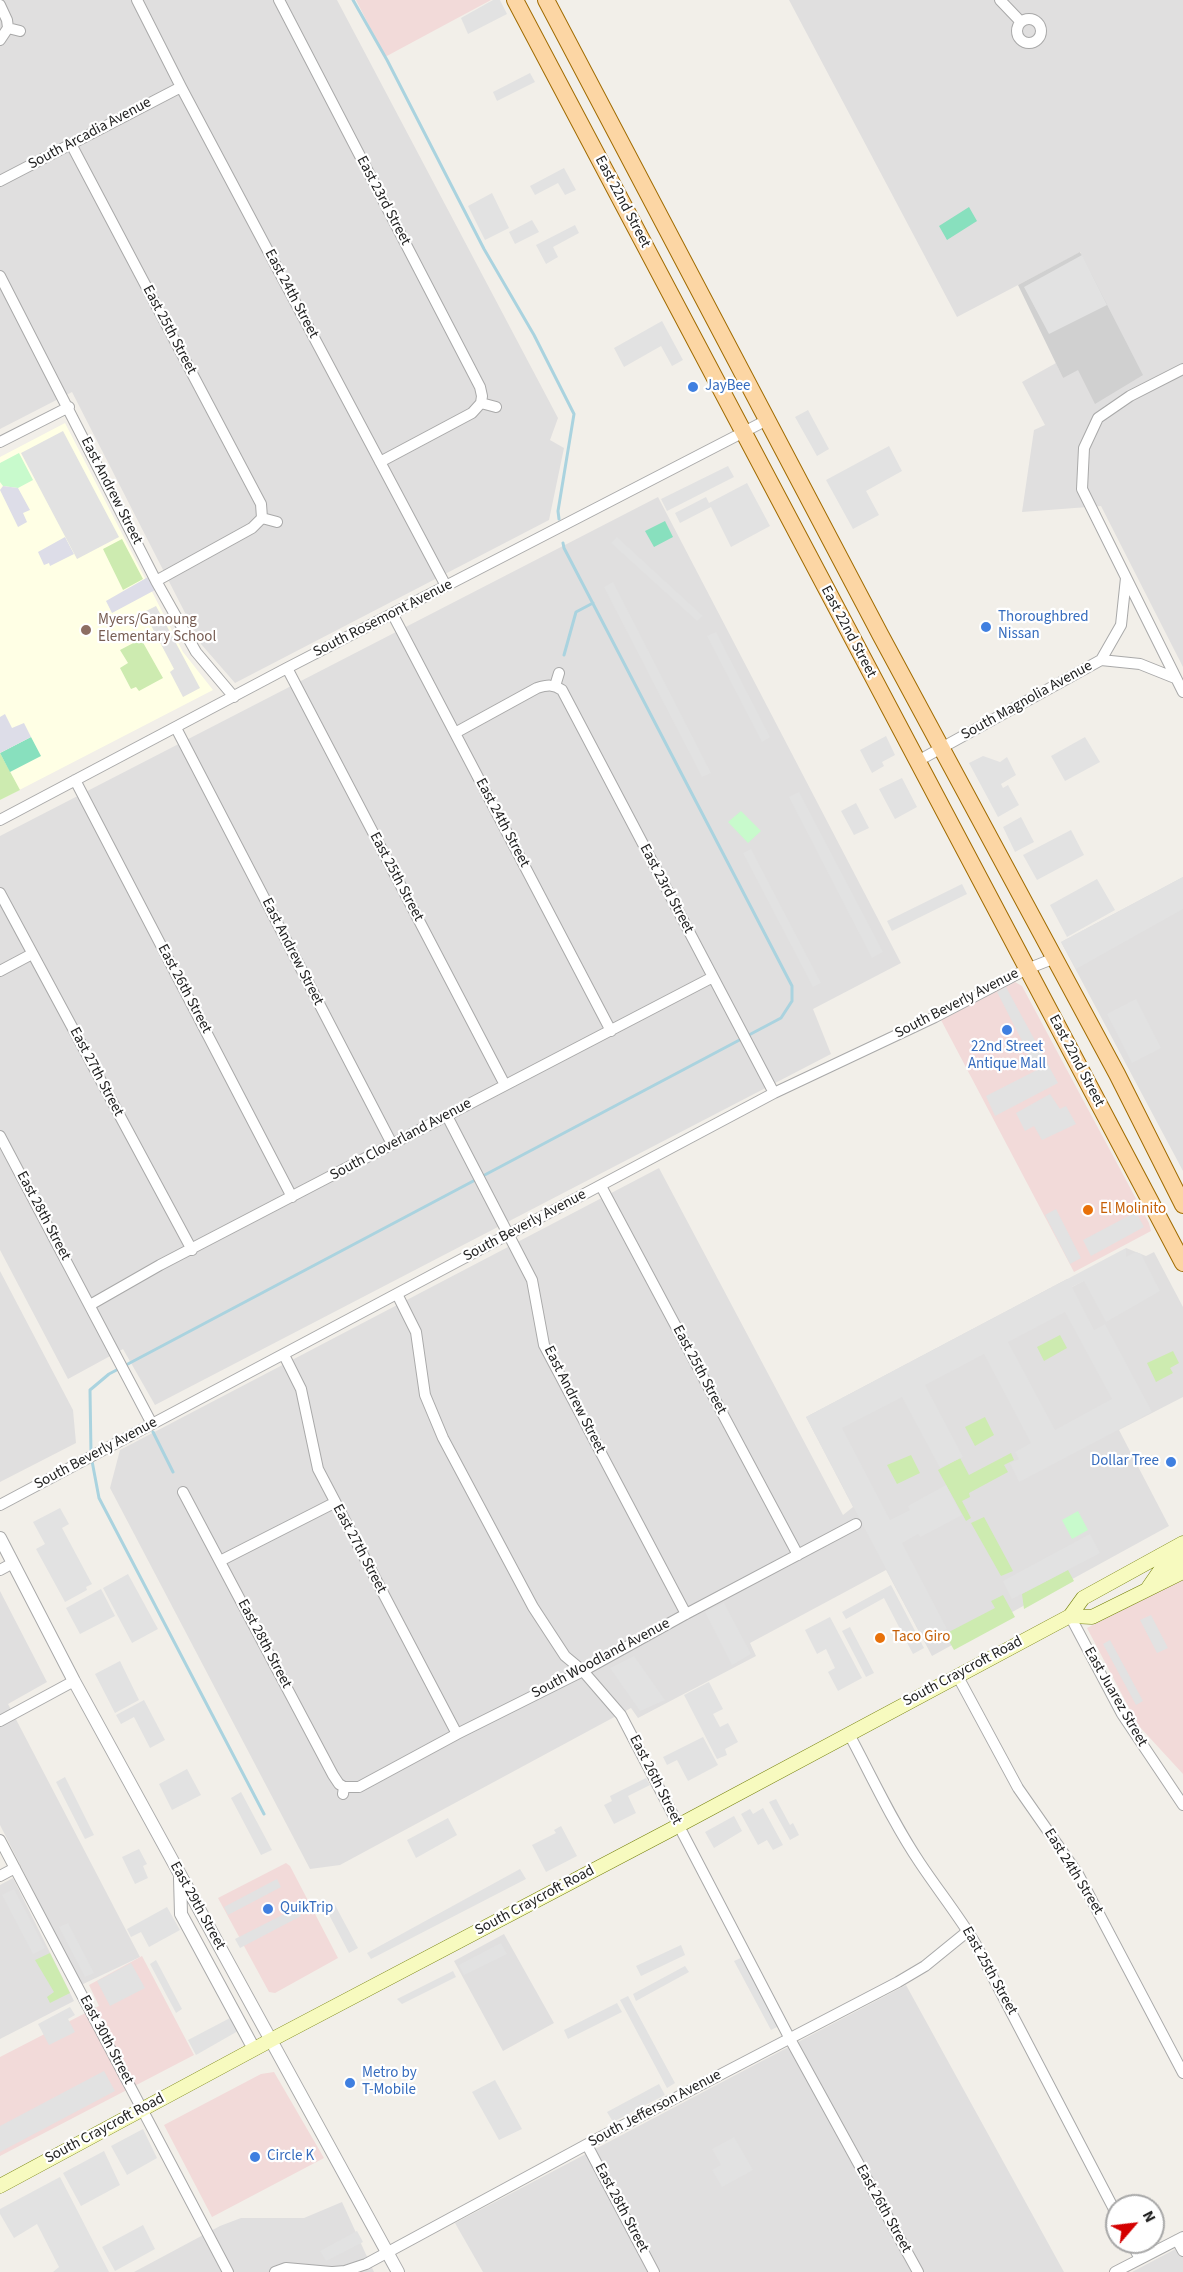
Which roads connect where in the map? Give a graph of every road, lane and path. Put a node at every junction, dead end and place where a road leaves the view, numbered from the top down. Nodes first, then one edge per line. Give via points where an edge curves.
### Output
1 (137, 0) edge
2 (279, 0) edge
3 (515, 0) edge
4 (546, 0) edge
5 (1000, 0) edge
6 (0, 5) edge
7 (1021, 22) dead end
8 (8, 28) junction
9 (20, 32) dead end
10 (0, 40) edge
11 (181, 87) junction
12 (617, 135) junction
13 (71, 144) junction
14 (593, 147) junction
15 (0, 181) edge
16 (0, 276) edge
17 (1183, 369) edge
18 (481, 403) junction
19 (69, 407) junction
20 (496, 407) dead end
21 (767, 420) junction
22 (743, 433) junction
23 (0, 442) edge
24 (380, 462) junction
25 (262, 518) junction
26 (277, 522) dead end
27 (1126, 578) junction
28 (156, 581) junction
29 (446, 586) junction
30 (393, 615) junction
31 (1101, 660) junction
32 (287, 668) junction
33 (559, 673) dead end
34 (1175, 678) junction
35 (556, 686) junction
36 (1183, 692) edge
37 (234, 697) junction
38 (176, 728) junction
39 (455, 733) junction
40 (941, 748) junction
41 (916, 762) junction
42 (75, 780) junction
43 (0, 820) edge
44 (0, 893) edge
45 (32, 954) junction
46 (1055, 958) junction
47 (1027, 969) junction
48 (0, 971) edge
49 (713, 977) junction
50 (611, 1031) junction
51 (505, 1085) junction
52 (774, 1093) junction
53 (447, 1116) junction
54 (0, 1136) edge
55 (392, 1144) junction
56 (601, 1185) junction
57 (292, 1197) junction
58 (1183, 1205) edge
59 (509, 1235) junction
60 (192, 1250) junction
61 (1183, 1263) edge
62 (397, 1294) junction
63 (90, 1305) junction
64 (284, 1355) junction
65 (152, 1424) junction
66 (183, 1492) dead end
67 (334, 1503) junction
68 (0, 1505) edge
69 (856, 1524) dead end
70 (0, 1538) edge
71 (1183, 1543) edge
72 (798, 1555) junction
73 (1183, 1558) edge
74 (220, 1560) junction
75 (13, 1563) junction
76 (0, 1570) edge
77 (1183, 1572) edge
78 (1147, 1590) junction
79 (686, 1614) junction
80 (1070, 1617) junction
81 (583, 1671) junction
82 (957, 1675) junction
83 (74, 1681) junction
84 (0, 1721) edge
85 (457, 1734) junction
86 (849, 1734) junction
87 (344, 1790) joint
88 (1183, 1805) edge
89 (678, 1826) junction
90 (0, 1840) edge
91 (15, 1868) junction
92 (179, 1874) junction
93 (0, 1876) edge
94 (968, 1931) junction
95 (790, 2039) junction
96 (271, 2040) junction
97 (254, 2049) junction
98 (1183, 2073) edge
99 (143, 2109) junction
100 (587, 2145) junction
101 (0, 2186) edge
102 (1106, 2194) edge
103 (1180, 2238) edge
104 (1183, 2251) edge
105 (387, 2252) junction
106 (1137, 2254) edge
107 (1140, 2259) junction
108 (228, 2272) edge
109 (275, 2272) edge
110 (332, 2272) edge
111 (398, 2272) edge
112 (654, 2272) edge
113 (918, 2272) edge
114 (1115, 2272) edge

1 - 11 street, East 24th Street
2 - 18 street, East 23rd Street via 480,387
3 - 14 main road, East 22nd Street
4 - 12 main road, East 22nd Street
5 - 7 street
6 - 8 street
8 - 9 street
8 - 10 street
11 - 13 street, South Arcadia Avenue
11 - 24 street, East 24th Street
12 - 14 main road
12 - 21 main road, East 22nd Street
13 - 15 street, South Arcadia Avenue
13 - 25 street, East 25th Street via 261,504
14 - 22 main road, East 22nd Street
16 - 19 street, East Andrew Street
17 - 27 street via 1130,396 1098,418 1084,448 1082,489
18 - 20 street
18 - 24 street via 472,413
19 - 23 street
19 - 28 street, East Andrew Street
21 - 22 street, South Rosemont Avenue
21 - 40 main road, East 22nd Street
22 - 29 street, South Rosemont Avenue
22 - 41 main road, East 22nd Street
24 - 29 street, East 24th Street
25 - 26 street
25 - 28 street via 252,528
27 - 31 street via 1121,625
27 - 34 street
28 - 37 street, East Andrew Street via 196,652
29 - 30 street, South Rosemont Avenue
30 - 32 street, South Rosemont Avenue
30 - 39 street, East 24th Street
31 - 34 street, South Magnolia Avenue via 1140,664
31 - 40 street, South Magnolia Avenue
32 - 37 street, South Rosemont Avenue
32 - 51 street, East 25th Street
33 - 35 street
34 - 36 street
35 - 39 street via 537,688
35 - 49 street, East 23rd Street via 565,694
37 - 38 street, South Rosemont Avenue
38 - 42 street, South Rosemont Avenue
38 - 55 street, East Andrew Street
39 - 50 street, East 24th Street
40 - 41 street, South Magnolia Avenue
40 - 46 main road, East 22nd Street
41 - 47 main road, East 22nd Street
42 - 43 street, South Rosemont Avenue
42 - 57 street, East 26th Street
44 - 45 street, East 27th Street
45 - 48 street
45 - 60 street, East 27th Street
46 - 47 street, South Beverly Avenue
46 - 58 main road, East 22nd Street
47 - 52 street, South Beverly Avenue
47 - 61 main road, East 22nd Street
49 - 50 street, South Cloverland Avenue
49 - 52 street, East 23rd Street
50 - 51 street, South Cloverland Avenue
51 - 53 street, South Cloverland Avenue
52 - 56 street, South Beverly Avenue
53 - 55 street, South Cloverland Avenue
53 - 59 street, East Andrew Street
54 - 63 street, East 28th Street
55 - 57 street, South Cloverland Avenue
56 - 59 street, South Beverly Avenue
56 - 72 street, East 25th Street
57 - 60 street, South Cloverland Avenue
59 - 62 street, South Beverly Avenue
59 - 79 street, East Andrew Street via 532,1280 544,1345
60 - 63 street, South Cloverland Avenue
62 - 64 street, South Beverly Avenue
62 - 81 street, East 26th Street via 416,1332 425,1395 436,1426 533,1607 565,1656
63 - 65 street, East 28th Street
64 - 65 street, South Beverly Avenue
64 - 67 street, East 27th Street via 301,1389 318,1469
65 - 68 street, South Beverly Avenue
66 - 74 street, East 28th Street
67 - 74 street
67 - 85 street, East 27th Street
69 - 72 street, South Woodland Avenue
70 - 75 street, East 29th Street
71 - 80 main road, South Craycroft Road via 1083,1598
72 - 79 street, South Woodland Avenue
73 - 78 main road via 1159,1572
74 - 87 street, East 28th Street
75 - 76 street
75 - 83 street, East 29th Street
77 - 78 main road, South Craycroft Road
78 - 80 main road, South Craycroft Road via 1092,1617
79 - 81 street, South Woodland Avenue
80 - 82 main road, South Craycroft Road
80 - 88 street, East Juarez Street via 1126,1722
81 - 85 street, South Woodland Avenue
81 - 89 street, East 26th Street via 621,1715
82 - 86 main road, South Craycroft Road
82 - 98 street, East 24th Street via 1018,1788 1072,1865
83 - 84 street
83 - 92 street, East 29th Street
85 - 87 street, South Woodland Avenue via 359,1787
86 - 89 main road, South Craycroft Road
86 - 94 street, East 25th Street via 906,1841
89 - 95 street, East 26th Street
89 - 96 main road, South Craycroft Road
90 - 91 street, East 30th Street
91 - 93 street
91 - 99 street, East 30th Street
92 - 96 street, East 29th Street
92 - 97 street via 181,1914
94 - 95 street, South Jefferson Avenue via 925,1966
94 - 102 street, East 25th Street
95 - 100 street, South Jefferson Avenue
95 - 113 street, East 26th Street
96 - 97 main road, South Craycroft Road
96 - 105 street, East 29th Street
97 - 99 main road, South Craycroft Road
99 - 101 main road, South Craycroft Road
99 - 108 street, East 30th Street
100 - 105 street, South Jefferson Avenue
100 - 112 street, East 28th Street
103 - 104 street
103 - 107 street
105 - 110 street, South Jefferson Avenue via 345,2271
105 - 111 street, East 29th Street
106 - 107 street
107 - 114 street
109 - 110 street, South Jefferson Avenue via 286,2268

